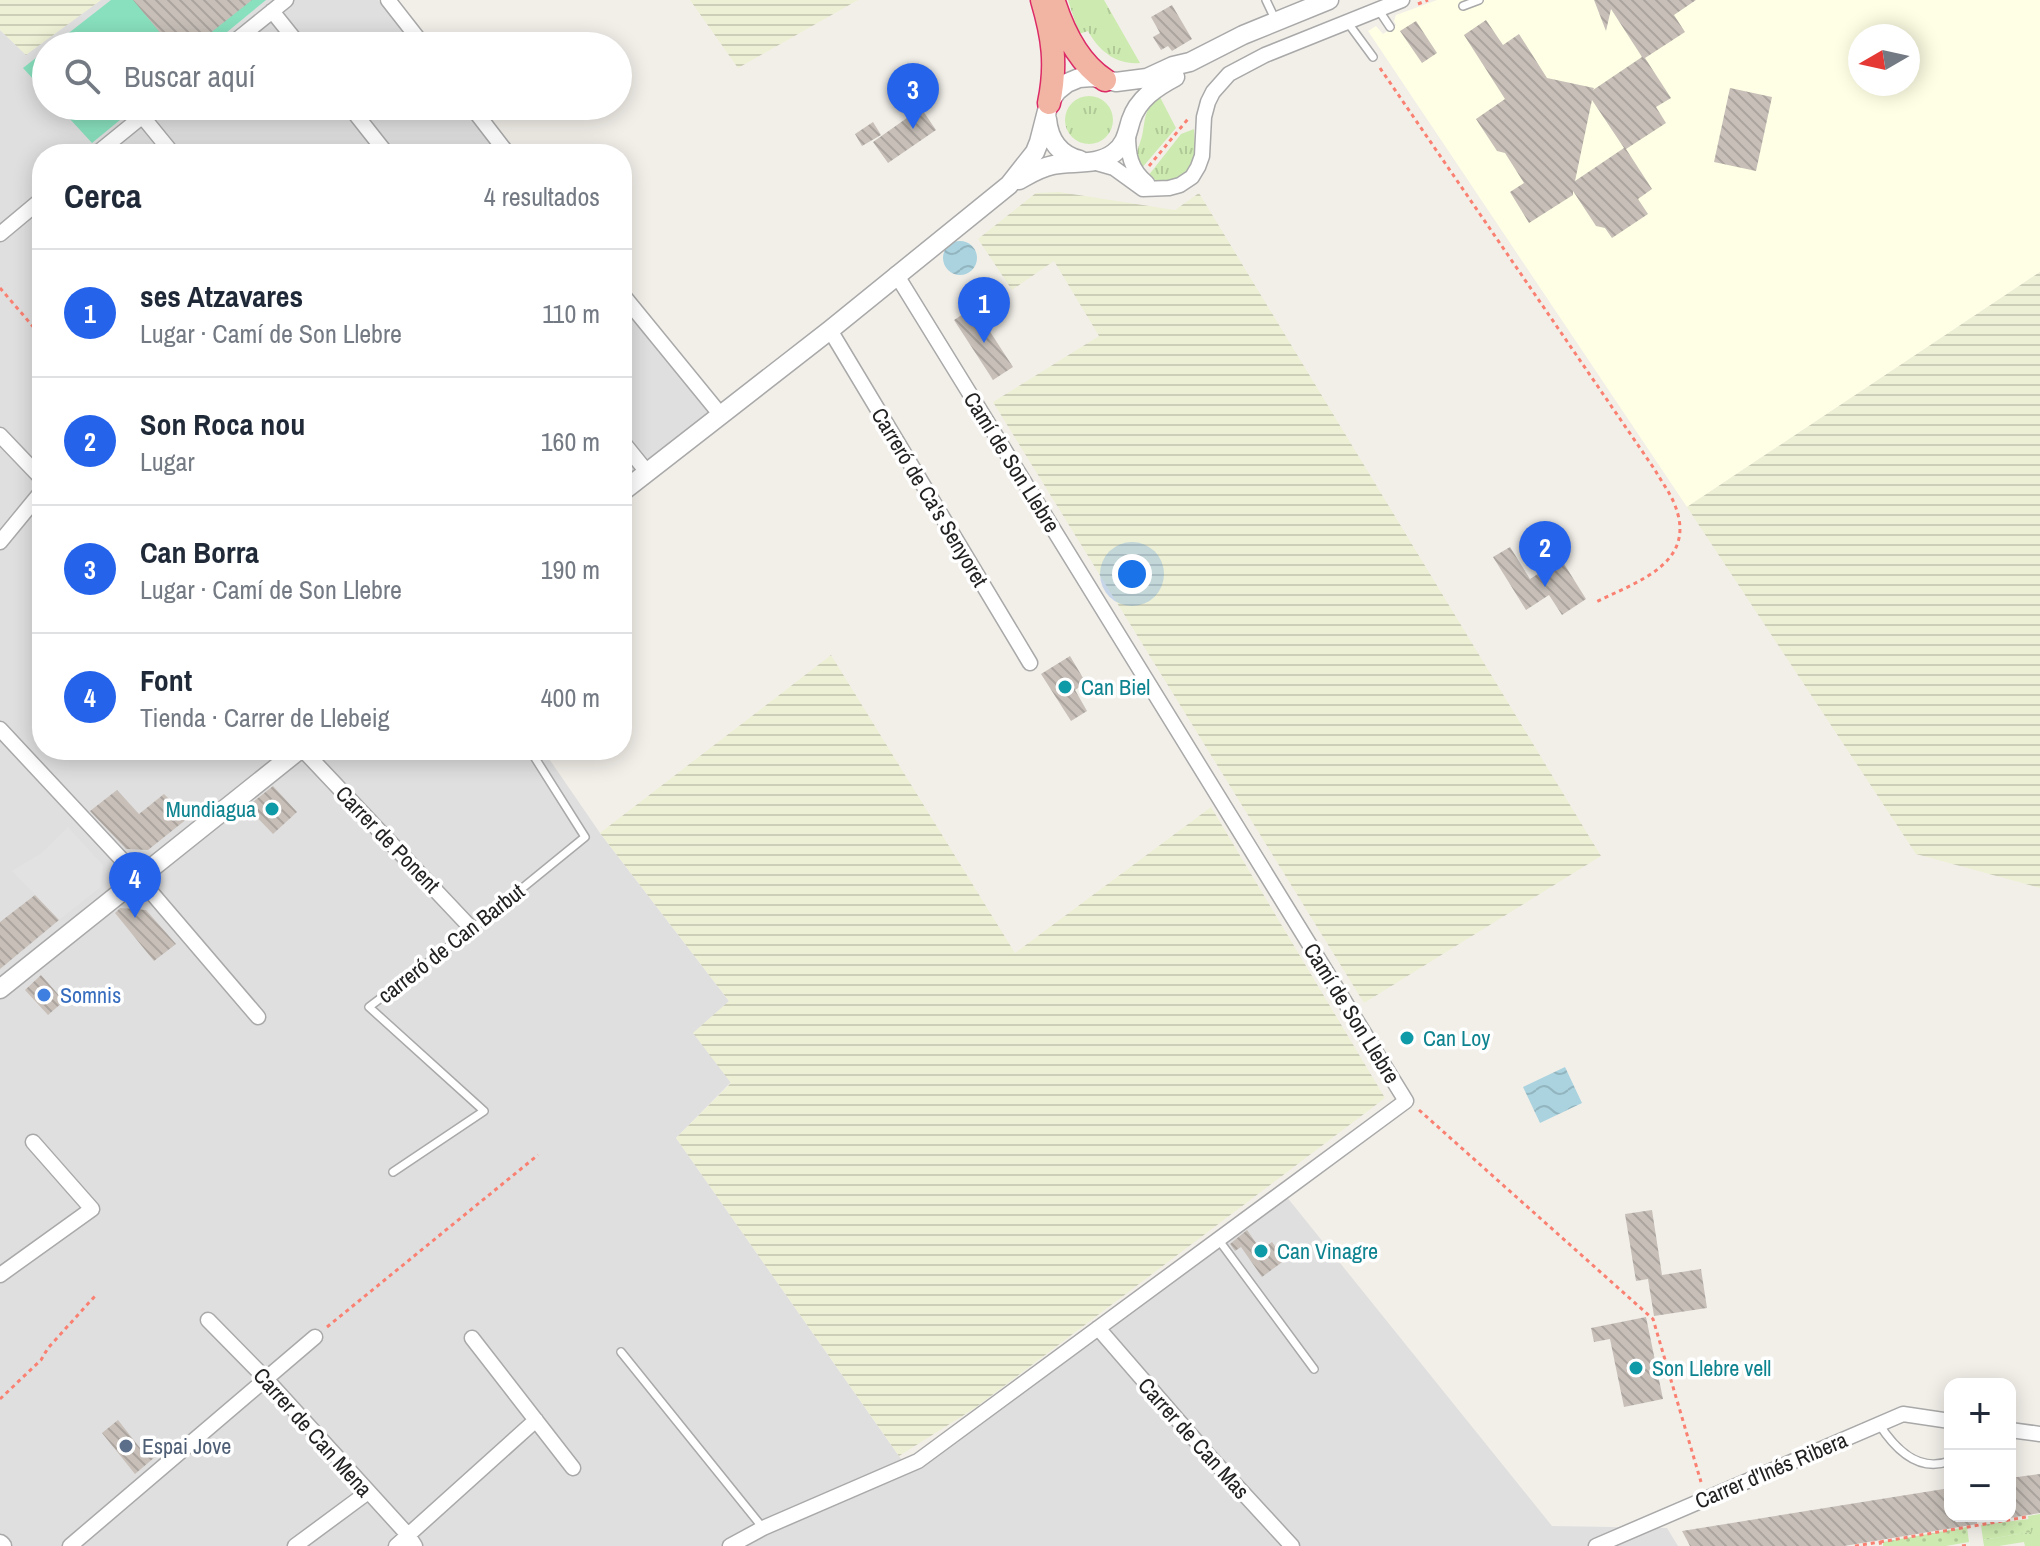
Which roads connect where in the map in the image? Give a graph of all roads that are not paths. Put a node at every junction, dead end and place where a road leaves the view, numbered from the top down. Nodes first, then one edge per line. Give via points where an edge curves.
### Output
1 (286, 0) edge
2 (388, 0) edge
3 (1042, 0) edge
4 (1054, 0) edge
5 (1266, 0) edge
6 (1329, 0) edge
7 (1402, 0) edge
8 (1479, 0) edge
9 (1298, 6) edge
10 (1463, 6) dead end
11 (1378, 9) junction
12 (272, 11) junction
13 (1276, 21) junction
14 (1347, 21) junction
15 (1390, 27) dead end
16 (246, 32) edge
17 (289, 32) edge
18 (413, 32) edge
19 (1373, 57) road end
20 (1190, 62) junction
21 (1105, 80) junction
22 (1048, 109) junction
23 (137, 120) edge
24 (145, 120) edge
25 (360, 120) edge
26 (482, 120) edge
27 (1129, 127) junction
28 (108, 144) edge
29 (165, 144) edge
30 (379, 144) edge
31 (500, 144) edge
32 (1088, 162) junction
33 (1009, 185) junction
34 (1157, 189) junction
35 (32, 207) edge
36 (0, 234) edge
37 (896, 274) junction
38 (632, 306) edge
39 (830, 330) junction
40 (720, 414) junction
41 (0, 435) edge
42 (632, 453) edge
43 (32, 469) edge
44 (647, 472) junction
45 (632, 484) edge
46 (32, 503) edge
47 (0, 542) edge
48 (1030, 663) dead end
49 (0, 729) edge
50 (288, 760) edge
51 (311, 760) edge
52 (536, 760) edge
53 (139, 878) junction
54 (472, 929) junction
55 (0, 989) edge
56 (258, 1017) dead end
57 (33, 1142) dead end
58 (393, 1172) dead end
59 (1218, 1239) junction
60 (0, 1275) edge
61 (208, 1320) dead end
62 (1098, 1328) junction
63 (315, 1337) road end
64 (472, 1338) dead end
65 (621, 1352) dead end
66 (1314, 1369) dead end
67 (266, 1379) junction
68 (536, 1420) junction
69 (1944, 1420) edge
70 (1879, 1424) junction
71 (2016, 1431) edge
72 (2040, 1434) edge
73 (1944, 1462) edge
74 (573, 1468) dead end
75 (368, 1492) junction
76 (763, 1528) junction
77 (412, 1541) edge
78 (70, 1546) edge
79 (295, 1546) edge
80 (396, 1546) edge
81 (730, 1546) edge
82 (1292, 1546) edge
83 (1596, 1546) edge

1 - 12 street
2 - 18 street
3 - 22 highway via 1055,64
4 - 21 highway via 1081,57
5 - 13 lane
6 - 9 street
7 - 11 street
8 - 10 lane
9 - 13 street
11 - 14 street
11 - 15 lane
12 - 16 street
12 - 17 street
13 - 20 street
14 - 19 lane
14 - 34 street via 1224,78 1208,102 1195,173 1180,185
20 - 21 street via 1140,80
20 - 27 street via 1146,97
21 - 22 street via 1079,78 1067,83
21 - 27 street via 1125,97
22 - 32 street via 1053,142 1074,159
22 - 33 street via 1035,152
23 - 28 street
24 - 29 street
25 - 30 street
26 - 31 street
27 - 32 street via 1114,153
27 - 34 street via 1132,168
32 - 33 street via 1042,167
32 - 34 street via 1114,168 1143,189
33 - 37 street
35 - 36 street
37 - 39 street
37 - 59 street, Camí de Son Llebre via 1406,1101
38 - 40 street
39 - 40 street
39 - 48 street, Carreró de Ca's Senyoret
40 - 44 street
41 - 43 street
42 - 44 street
44 - 45 street
46 - 47 street
49 - 53 street
50 - 53 street
51 - 54 street, Carrer de Ponent
52 - 54 lane, carreró de Can Barbut via 585,837
53 - 55 street
53 - 56 street
54 - 58 lane, carreró de Can Barbut via 369,1007 484,1111
57 - 60 street via 92,1209
59 - 62 street, Camí de Son Llebre
59 - 66 lane
61 - 67 street, Carrer de Can Mena
62 - 76 street, Camí de Son Llebre via 918,1461
62 - 82 street, Carrer de Can Mas
63 - 67 street
64 - 68 street
65 - 76 lane
67 - 75 street, Carrer de Can Mena
67 - 78 street
68 - 74 street
68 - 77 street
69 - 70 street, Carrer d'Inés Ribera via 1903,1414
70 - 73 lane via 1910,1459
70 - 83 street, Carrer d'Inés Ribera
71 - 72 street
75 - 77 street, Carrer de Can Mena
75 - 79 street
76 - 81 street, Camí de Son Llebre
77 - 80 street

